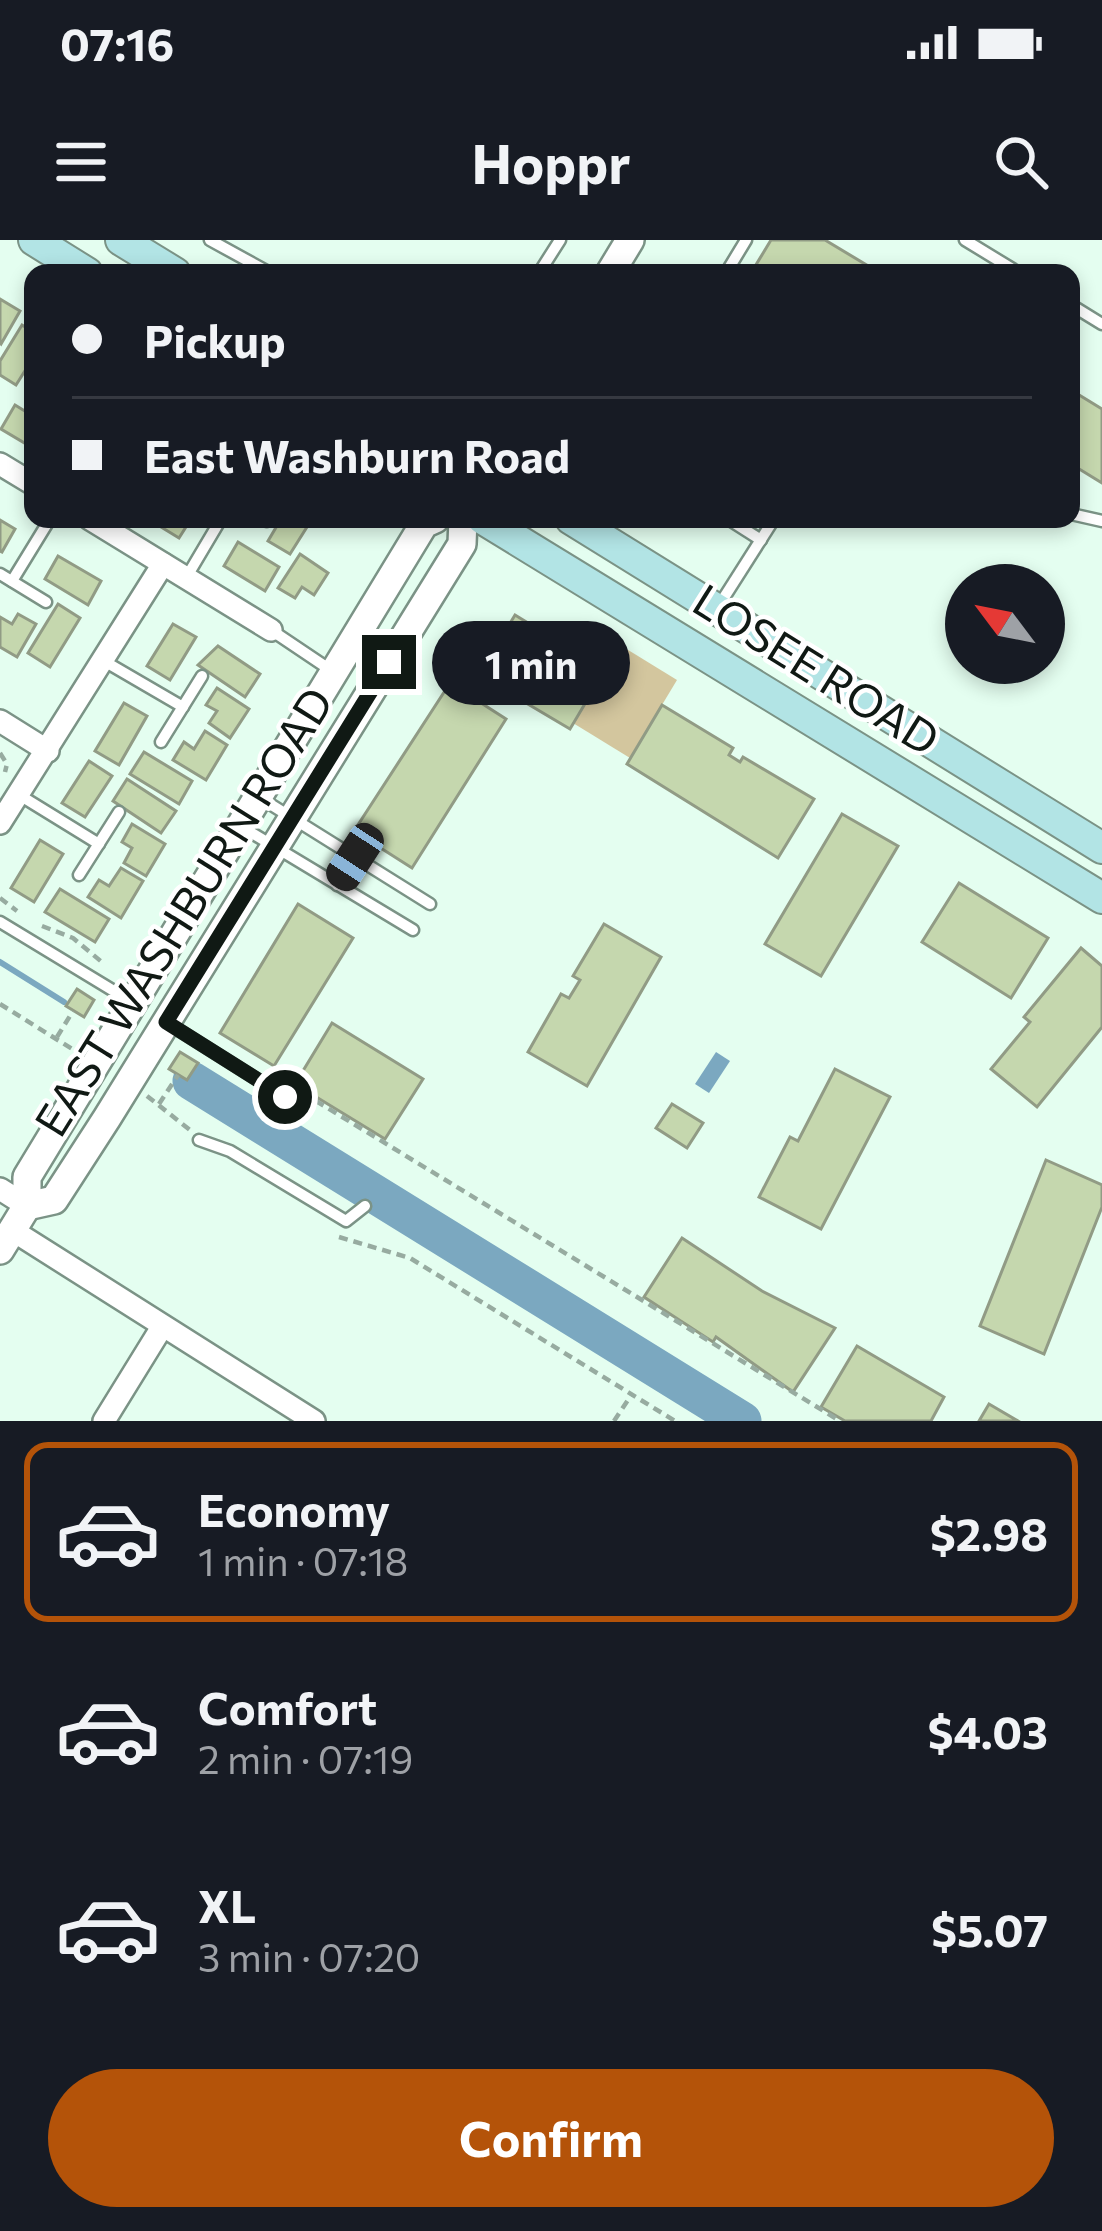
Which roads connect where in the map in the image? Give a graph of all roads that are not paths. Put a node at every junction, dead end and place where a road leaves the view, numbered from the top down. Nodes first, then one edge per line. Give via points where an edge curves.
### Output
1 (34, 240) edge
2 (122, 240) edge
3 (210, 240) edge
4 (965, 240) edge
5 (73, 264) edge
6 (161, 264) edge
7 (254, 264) edge
8 (1004, 264) edge
9 (44, 528) edge
10 (105, 528) edge
11 (216, 528) edge
12 (422, 528) edge
13 (463, 528) edge
14 (498, 528) edge
15 (585, 528) edge
16 (742, 528) edge
17 (768, 528) edge
18 (761, 540) junction
19 (163, 564) junction
20 (0, 574) edge
21 (186, 578) junction
22 (12, 581) junction
23 (46, 602) dead end
24 (716, 610) junction
25 (271, 630) joint
26 (104, 661) junction
27 (334, 673) junction
28 (202, 676) dead end
29 (182, 707) junction
30 (0, 721) edge
31 (161, 742) dead end
32 (48, 751) junction
33 (21, 796) junction
34 (260, 798) junction
35 (118, 812) dead end
36 (292, 818) junction
37 (0, 823) edge
38 (242, 827) junction
39 (98, 844) junction
40 (274, 847) junction
41 (1102, 848) edge
42 (355, 857) junction
43 (79, 875) dead end
44 (337, 885) junction
45 (1102, 898) edge
46 (430, 904) dead end
47 (0, 922) edge
48 (413, 930) dead end
49 (134, 1004) junction
50 (166, 1022) junction
51 (290, 1093) road end
52 (199, 1140) dead end
53 (0, 1189) edge
54 (365, 1206) dead end
55 (13, 1229) edge
56 (162, 1327) junction
57 (104, 1421) edge
58 (314, 1421) edge

1 - 5 main road
2 - 6 main road
3 - 7 lane
4 - 8 lane
9 - 22 lane
10 - 19 street
11 - 21 lane
12 - 27 street, EAST WASHBURN ROAD
13 - 36 street, EAST WASHBURN ROAD via 462,544
14 - 45 main road, LOSEE ROAD
15 - 24 main road, LOSEE ROAD
16 - 18 lane
17 - 18 lane
18 - 24 lane
19 - 21 street
19 - 26 street
20 - 22 lane
21 - 25 street
22 - 23 lane
24 - 41 main road, LOSEE ROAD
25 - 27 lane
26 - 29 lane
26 - 32 street
27 - 34 street, EAST WASHBURN ROAD
28 - 29 lane
29 - 31 lane
30 - 32 street
32 - 33 street
33 - 37 street
33 - 39 lane
34 - 36 lane
34 - 38 street, EAST WASHBURN ROAD
35 - 39 lane
36 - 40 street, EAST WASHBURN ROAD
36 - 42 lane
38 - 40 lane
38 - 49 street, EAST WASHBURN ROAD
39 - 43 lane
40 - 44 lane
40 - 50 street, EAST WASHBURN ROAD
42 - 44 lane
42 - 46 lane
44 - 48 lane
47 - 49 lane
49 - 55 street, EAST WASHBURN ROAD via 27,1177
50 - 51 lane
50 - 55 street, EAST WASHBURN ROAD via 54,1199
52 - 54 lane via 230,1150 346,1221
53 - 55 street
55 - 56 street
56 - 57 street
56 - 58 street

